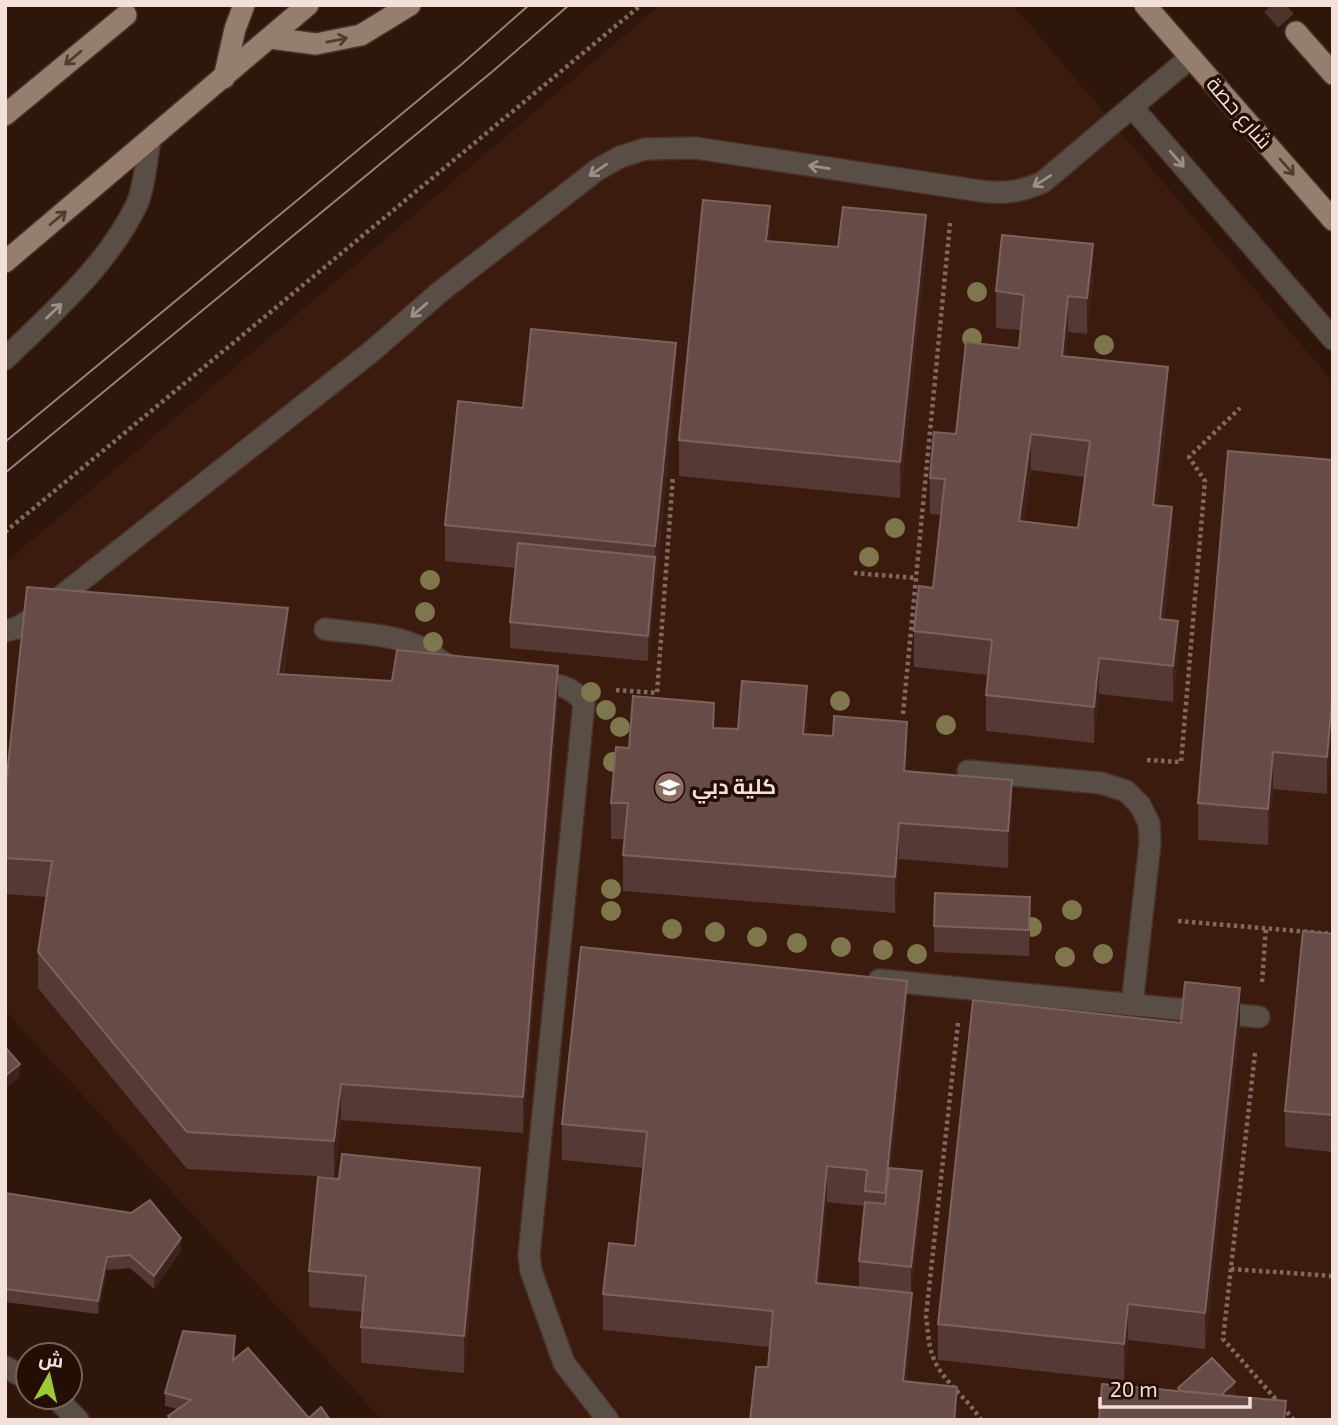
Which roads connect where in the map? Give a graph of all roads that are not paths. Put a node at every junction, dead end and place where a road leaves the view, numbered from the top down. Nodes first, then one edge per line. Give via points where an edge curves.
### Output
1 (244, 5) edge
2 (307, 5) edge
3 (410, 5) edge
4 (1145, 5) edge
5 (126, 15) dead end
6 (1296, 32) tunnel mouth
7 (270, 38) junction
8 (1191, 57) junction
9 (1333, 74) edge
10 (223, 78) junction
11 (1132, 107) junction
12 (5, 115) edge
13 (150, 141) junction
14 (1333, 220) edge
15 (5, 262) edge
16 (1333, 339) edge
17 (5, 359) edge
18 (325, 629) dead end
19 (5, 631) edge
20 (474, 675) edge
21 (513, 680) edge
22 (968, 771) dead end
23 (865, 978) edge
24 (1132, 1005) junction
25 (1259, 1017) road end
26 (608, 1420) edge

1 - 10 main road
2 - 7 main road
7 -> 3 main road via 316,44 361,35
4 - 8 main road, شارع حصة
5 -> 12 main road
6 - 9 main road
7 - 10 main road
8 - 11 street
8 -> 14 main road, شارع حصة
10 - 13 main road
11 -> 16 street
11 -> 19 street via 1043,183 1001,194 696,148 646,149 620,157 442,291 40,613
15 -> 13 main road
17 -> 13 street via 106,254 138,202
18 - 20 street via 404,641
21 - 26 street via 566,686 584,703 567,949 529,1255 564,1363
22 - 24 street via 1101,783 1126,791 1140,804 1149,824 1150,843
23 - 24 street
24 - 25 street

